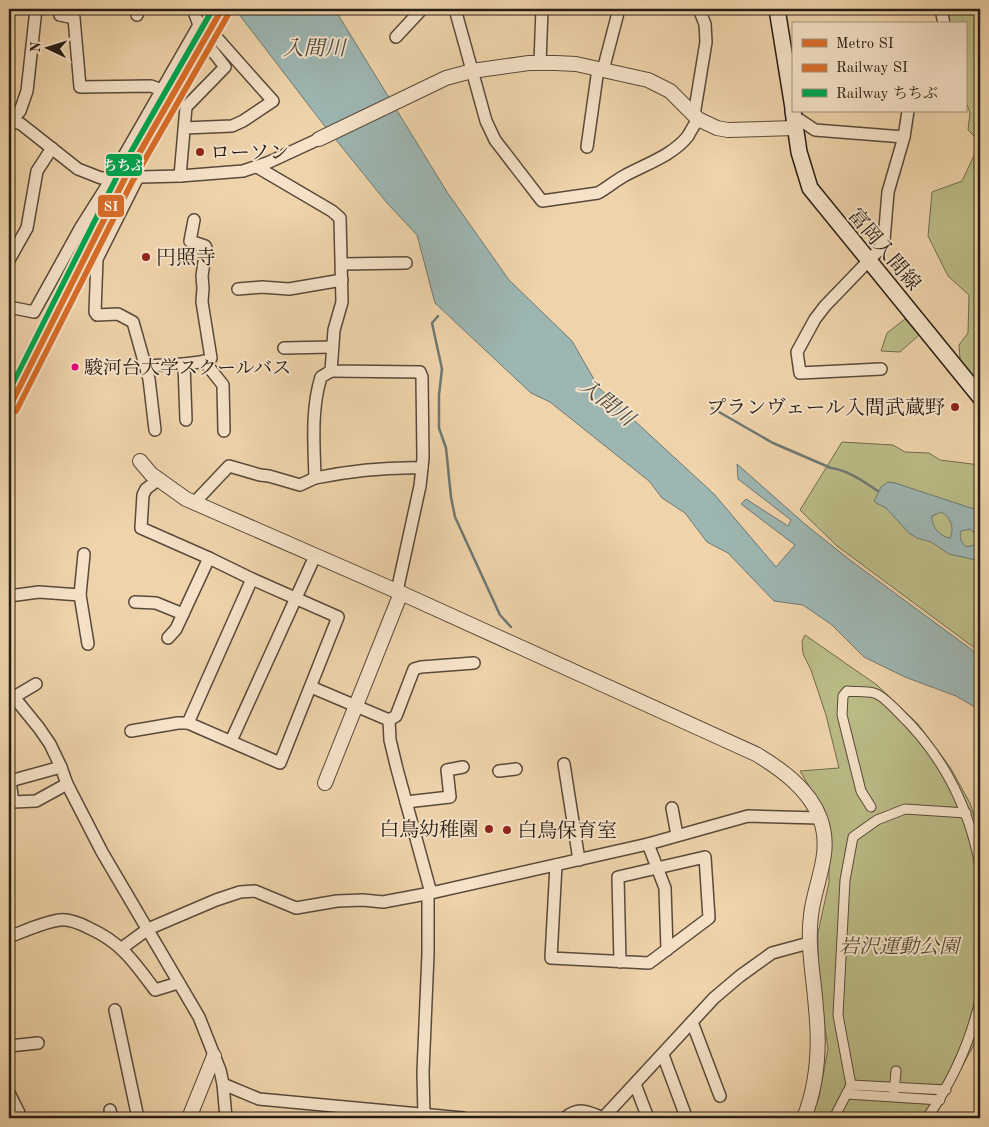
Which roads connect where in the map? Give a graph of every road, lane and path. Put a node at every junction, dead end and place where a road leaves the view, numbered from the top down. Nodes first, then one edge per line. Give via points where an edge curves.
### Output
1 (36, 9) edge
2 (60, 9) edge
3 (193, 9) edge
4 (422, 9) edge
5 (455, 9) edge
6 (542, 9) edge
7 (619, 9) edge
8 (699, 9) edge
9 (777, 9) edge
10 (941, 9) edge
11 (944, 22) edge
12 (196, 30) junction
13 (396, 37) dead end
14 (208, 45) junction
15 (540, 63) junction
16 (601, 69) junction
17 (472, 71) junction
18 (162, 90) junction
19 (792, 103) edge
20 (908, 112) edge
21 (794, 116) edge
22 (696, 117) junction
23 (10, 122) edge
24 (184, 128) junction
25 (904, 137) junction
26 (318, 139) joint
27 (587, 147) dead end
28 (52, 148) junction
29 (256, 167) junction
30 (180, 176) junction
31 (138, 177) junction
32 (111, 179) junction
33 (194, 220) dead end
34 (9, 260) edge
35 (869, 260) junction
36 (406, 263) dead end
37 (342, 264) junction
38 (342, 280) junction
39 (238, 288) dead end
40 (9, 307) edge
41 (332, 347) junction
42 (284, 348) dead end
43 (204, 361) junction
44 (184, 364) junction
45 (146, 366) junction
46 (881, 369) dead end
47 (331, 371) junction
48 (980, 397) edge
49 (186, 420) dead end
50 (155, 430) dead end
51 (224, 431) dead end
52 (140, 461) dead end
53 (422, 468) junction
54 (315, 478) junction
55 (159, 479) junction
56 (194, 503) junction
57 (84, 554) dead end
58 (315, 556) junction
59 (209, 558) junction
60 (252, 579) junction
61 (399, 592) junction
62 (80, 595) junction
63 (9, 596) edge
64 (296, 599) junction
65 (135, 602) dead end
66 (183, 614) junction
67 (168, 638) dead end
68 (88, 644) dead end
69 (474, 663) dead end
70 (36, 684) dead end
71 (311, 687) junction
72 (11, 694) edge
73 (356, 706) junction
74 (389, 720) junction
75 (188, 723) junction
76 (131, 731) dead end
77 (231, 742) junction
78 (564, 764) dead end
79 (61, 767) junction
80 (463, 767) dead end
81 (516, 769) dead end
82 (499, 771) dead end
83 (324, 783) dead end
84 (67, 784) junction
85 (406, 802) junction
86 (871, 807) dead end
87 (672, 808) dead end
88 (966, 813) junction
89 (820, 818) junction
90 (677, 835) junction
91 (648, 844) junction
92 (579, 860) junction
93 (556, 865) junction
94 (980, 866) edge
95 (657, 868) junction
96 (429, 894) junction
97 (148, 929) junction
98 (9, 937) edge
99 (809, 942) junction
100 (122, 948) junction
101 (667, 950) junction
102 (620, 962) junction
103 (178, 983) junction
104 (980, 1000) edge
105 (115, 1010) dead end
106 (692, 1022) junction
107 (38, 1043) dead end
108 (9, 1046) edge
109 (662, 1055) junction
110 (214, 1056) junction
111 (896, 1071) dead end
112 (223, 1084) junction
113 (635, 1084) junction
114 (851, 1085) junction
115 (895, 1087) junction
116 (946, 1090) junction
117 (9, 1093) edge
118 (847, 1094) junction
119 (720, 1096) dead end
120 (894, 1097) junction
121 (940, 1100) junction
122 (685, 1114) dead end
123 (424, 1116) edge
124 (18, 1118) edge
125 (138, 1118) edge
126 (189, 1118) edge
127 (226, 1118) edge
128 (463, 1118) edge
129 (565, 1118) edge
130 (603, 1118) edge
131 (648, 1118) edge
132 (804, 1118) edge
133 (834, 1118) edge
134 (927, 1118) edge

1 - 23 street via 26,91 20,111
2 - 18 street via 60,15 74,18 80,87 151,86
3 - 12 street via 199,25
4 - 13 street
5 - 17 street
6 - 15 street
7 - 16 street
8 - 22 street via 705,24 706,42
9 - 19 main road, 富岡入間線
10 - 11 street
12 - 14 street
12 - 18 street
14 - 24 street via 225,67 186,107
14 - 24 street via 216,37 273,101 232,126
15 - 16 street via 576,64
15 - 17 street
16 - 22 street via 661,86
16 - 27 street
17 - 22 street via 486,121 495,140 542,201 598,193 620,178 655,162 686,137
17 - 26 street via 446,78
18 - 32 street
20 - 25 street
21 - 22 street via 728,130 716,128
21 - 25 street via 815,130
21 - 35 main road, 富岡入間線 via 799,152 810,188
23 - 28 street via 21,124
24 - 30 street
25 - 35 street via 888,192 884,240
26 - 29 street
28 - 32 street via 78,169
28 - 34 street via 38,171 27,228
29 - 30 street
29 - 37 street via 340,218
30 - 31 street
31 - 32 street
31 - 45 street via 97,259 95,312 118,314 131,320
32 - 40 street via 34,312
33 - 43 street via 190,241 206,248 202,302 211,358
35 - 46 street via 825,306 797,352 800,373
35 - 48 main road, 富岡入間線
36 - 37 street
37 - 38 street
38 - 39 street via 290,289
38 - 41 street via 342,302
41 - 42 street
41 - 47 street
43 - 44 street
43 - 51 street via 223,385
44 - 45 street
44 - 49 street
45 - 50 street
47 - 53 street via 420,372
47 - 54 street via 321,376 317,393
52 - 55 street
53 - 54 street via 353,471
53 - 61 street
54 - 56 street via 300,485 229,466
55 - 56 street
55 - 59 street via 143,495 141,528
56 - 58 street
57 - 62 street
58 - 61 street
58 - 64 street
59 - 60 street
59 - 66 street
60 - 64 street
60 - 75 street
61 - 73 street
61 - 89 street via 756,754 792,779
62 - 63 street via 39,592
62 - 68 street
64 - 71 street via 338,617
64 - 77 street
65 - 66 street via 156,603
66 - 67 street
69 - 74 street via 414,669 396,716
70 - 72 street
71 - 73 street
71 - 77 street via 280,763
72 - 79 street via 50,744
73 - 74 street
73 - 83 street
74 - 85 street via 390,740
75 - 76 street
75 - 77 street
78 - 92 street
79 - 84 street
79 - 84 street via 10,781 13,802 36,801
80 - 85 street via 447,770 450,796
81 - 82 street
84 - 97 street via 102,852
85 - 96 street
86 - 88 street via 861,791 842,715 843,696 847,691 876,693 909,722 943,765
87 - 90 street
88 - 94 street
88 - 114 street via 905,809 876,818 853,837 845,880 838,1015
89 - 90 street via 748,816
89 - 99 street via 825,842 823,865 811,914
90 - 91 street
91 - 92 street
91 - 95 street
92 - 93 street
93 - 96 street
93 - 102 street via 551,958
95 - 101 street via 664,888
95 - 101 street via 705,857 709,918
95 - 102 street via 618,877
96 - 97 street via 383,902 338,901 296,908 255,892 240,892
96 - 123 street
97 - 100 street
97 - 103 street
98 - 100 street via 61,920 81,924
99 - 106 street via 772,953 714,998
99 - 132 street via 819,1045 810,1102
100 - 103 street via 156,990
101 - 102 street via 649,963
103 - 110 street via 200,1017
104 - 116 street via 966,1048
105 - 125 street
106 - 109 street
106 - 119 street
107 - 108 street
109 - 113 street
109 - 122 street
110 - 112 street
110 - 126 street
111 - 115 street
112 - 123 street via 259,1099
112 - 127 street
113 - 130 street
113 - 131 street
114 - 115 street
114 - 118 street
115 - 116 street
115 - 120 street
116 - 121 street
117 - 124 street via 19,1113
118 - 120 street
118 - 133 street
120 - 121 street
121 - 134 street
123 - 128 street
129 - 130 street via 581,1110

